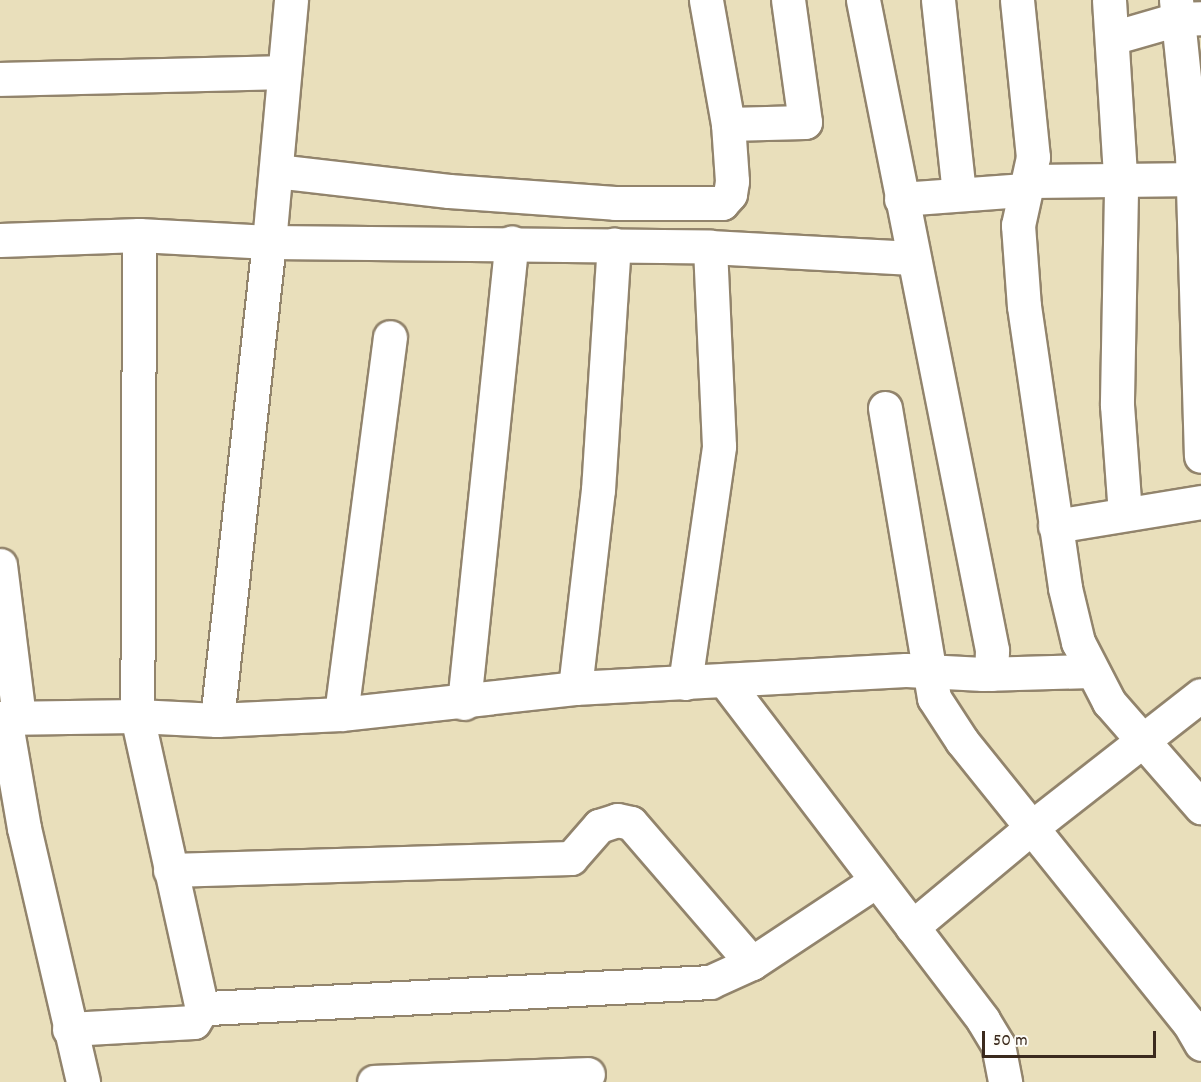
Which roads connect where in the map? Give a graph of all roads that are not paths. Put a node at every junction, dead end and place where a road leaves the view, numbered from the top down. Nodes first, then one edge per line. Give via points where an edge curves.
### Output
1 (291, 0) edge
2 (706, 0) edge
3 (788, 0) edge
4 (863, 0) edge
5 (938, 0) edge
6 (1017, 0) edge
7 (1109, 0) edge
8 (1185, 12) edge
9 (1112, 38) junction
10 (282, 72) junction
11 (0, 80) edge
12 (728, 124) junction
13 (276, 171) junction
14 (1197, 180) edge
15 (1120, 181) junction
16 (1028, 185) junction
17 (959, 193) junction
18 (901, 199) junction
19 (139, 235) junction
20 (0, 240) edge
21 (269, 242) junction
22 (512, 242) junction
23 (614, 245) junction
24 (710, 247) junction
25 (913, 258) junction
26 (390, 337) dead end
27 (885, 408) dead end
28 (1201, 456) edge
29 (1201, 502) edge
30 (1125, 514) junction
31 (1055, 526) junction
32 (0, 565) edge
33 (927, 670) junction
34 (1091, 671) junction
35 (992, 674) junction
36 (726, 681) junction
37 (685, 683) junction
38 (575, 688) junction
39 (1201, 695) edge
40 (464, 703) junction
41 (340, 714) junction
42 (137, 716) junction
43 (8, 718) edge
44 (217, 720) junction
45 (1145, 742) junction
46 (1201, 807) edge
47 (1032, 827) junction
48 (170, 870) junction
49 (876, 881) junction
50 (912, 927) junction
51 (752, 963) junction
52 (203, 1007) junction
53 (69, 1029) junction
54 (1201, 1044) edge
55 (588, 1074) dead end
56 (83, 1082) edge
57 (374, 1082) edge
58 (1005, 1082) edge

1 - 10 street
2 - 12 street
3 - 12 street via 805,122
4 - 18 street
5 - 17 street
6 - 16 street via 1032,144
7 - 9 street
8 - 9 street
8 - 14 street
9 - 15 street
10 - 11 street
10 - 13 street
12 - 13 street via 730,194 715,204 449,191
13 - 21 street
14 - 15 street
14 - 28 street
15 - 16 street
15 - 30 street via 1117,405
16 - 17 street
16 - 31 street via 1018,225 1024,306
17 - 18 street
18 - 25 street
19 - 20 street
19 - 21 street
19 - 42 street
21 - 22 street
21 - 44 street
22 - 23 street
22 - 40 street
23 - 24 street
23 - 38 street via 598,490
24 - 25 street
24 - 37 street via 719,446
25 - 35 street via 992,650
26 - 41 street
27 - 33 street
29 - 30 street
30 - 31 street
31 - 34 street via 1078,642
32 - 43 street
33 - 35 street
33 - 36 street
33 - 47 street via 939,707
34 - 35 street
34 - 45 street via 1109,702
36 - 37 street
36 - 49 street
37 - 38 street
38 - 40 street
39 - 45 street
40 - 41 street
41 - 44 street
42 - 43 street
42 - 44 street
42 - 48 street
43 - 53 street via 24,828
45 - 46 street
45 - 47 street
47 - 50 street
47 - 54 street via 1189,1023
48 - 51 street via 571,858 599,826 617,820 632,823
48 - 52 street
49 - 50 street
49 - 51 street
50 - 58 street via 992,1032 1002,1058
51 - 52 street via 710,982
52 - 53 street via 194,1022
53 - 56 street
55 - 57 street

